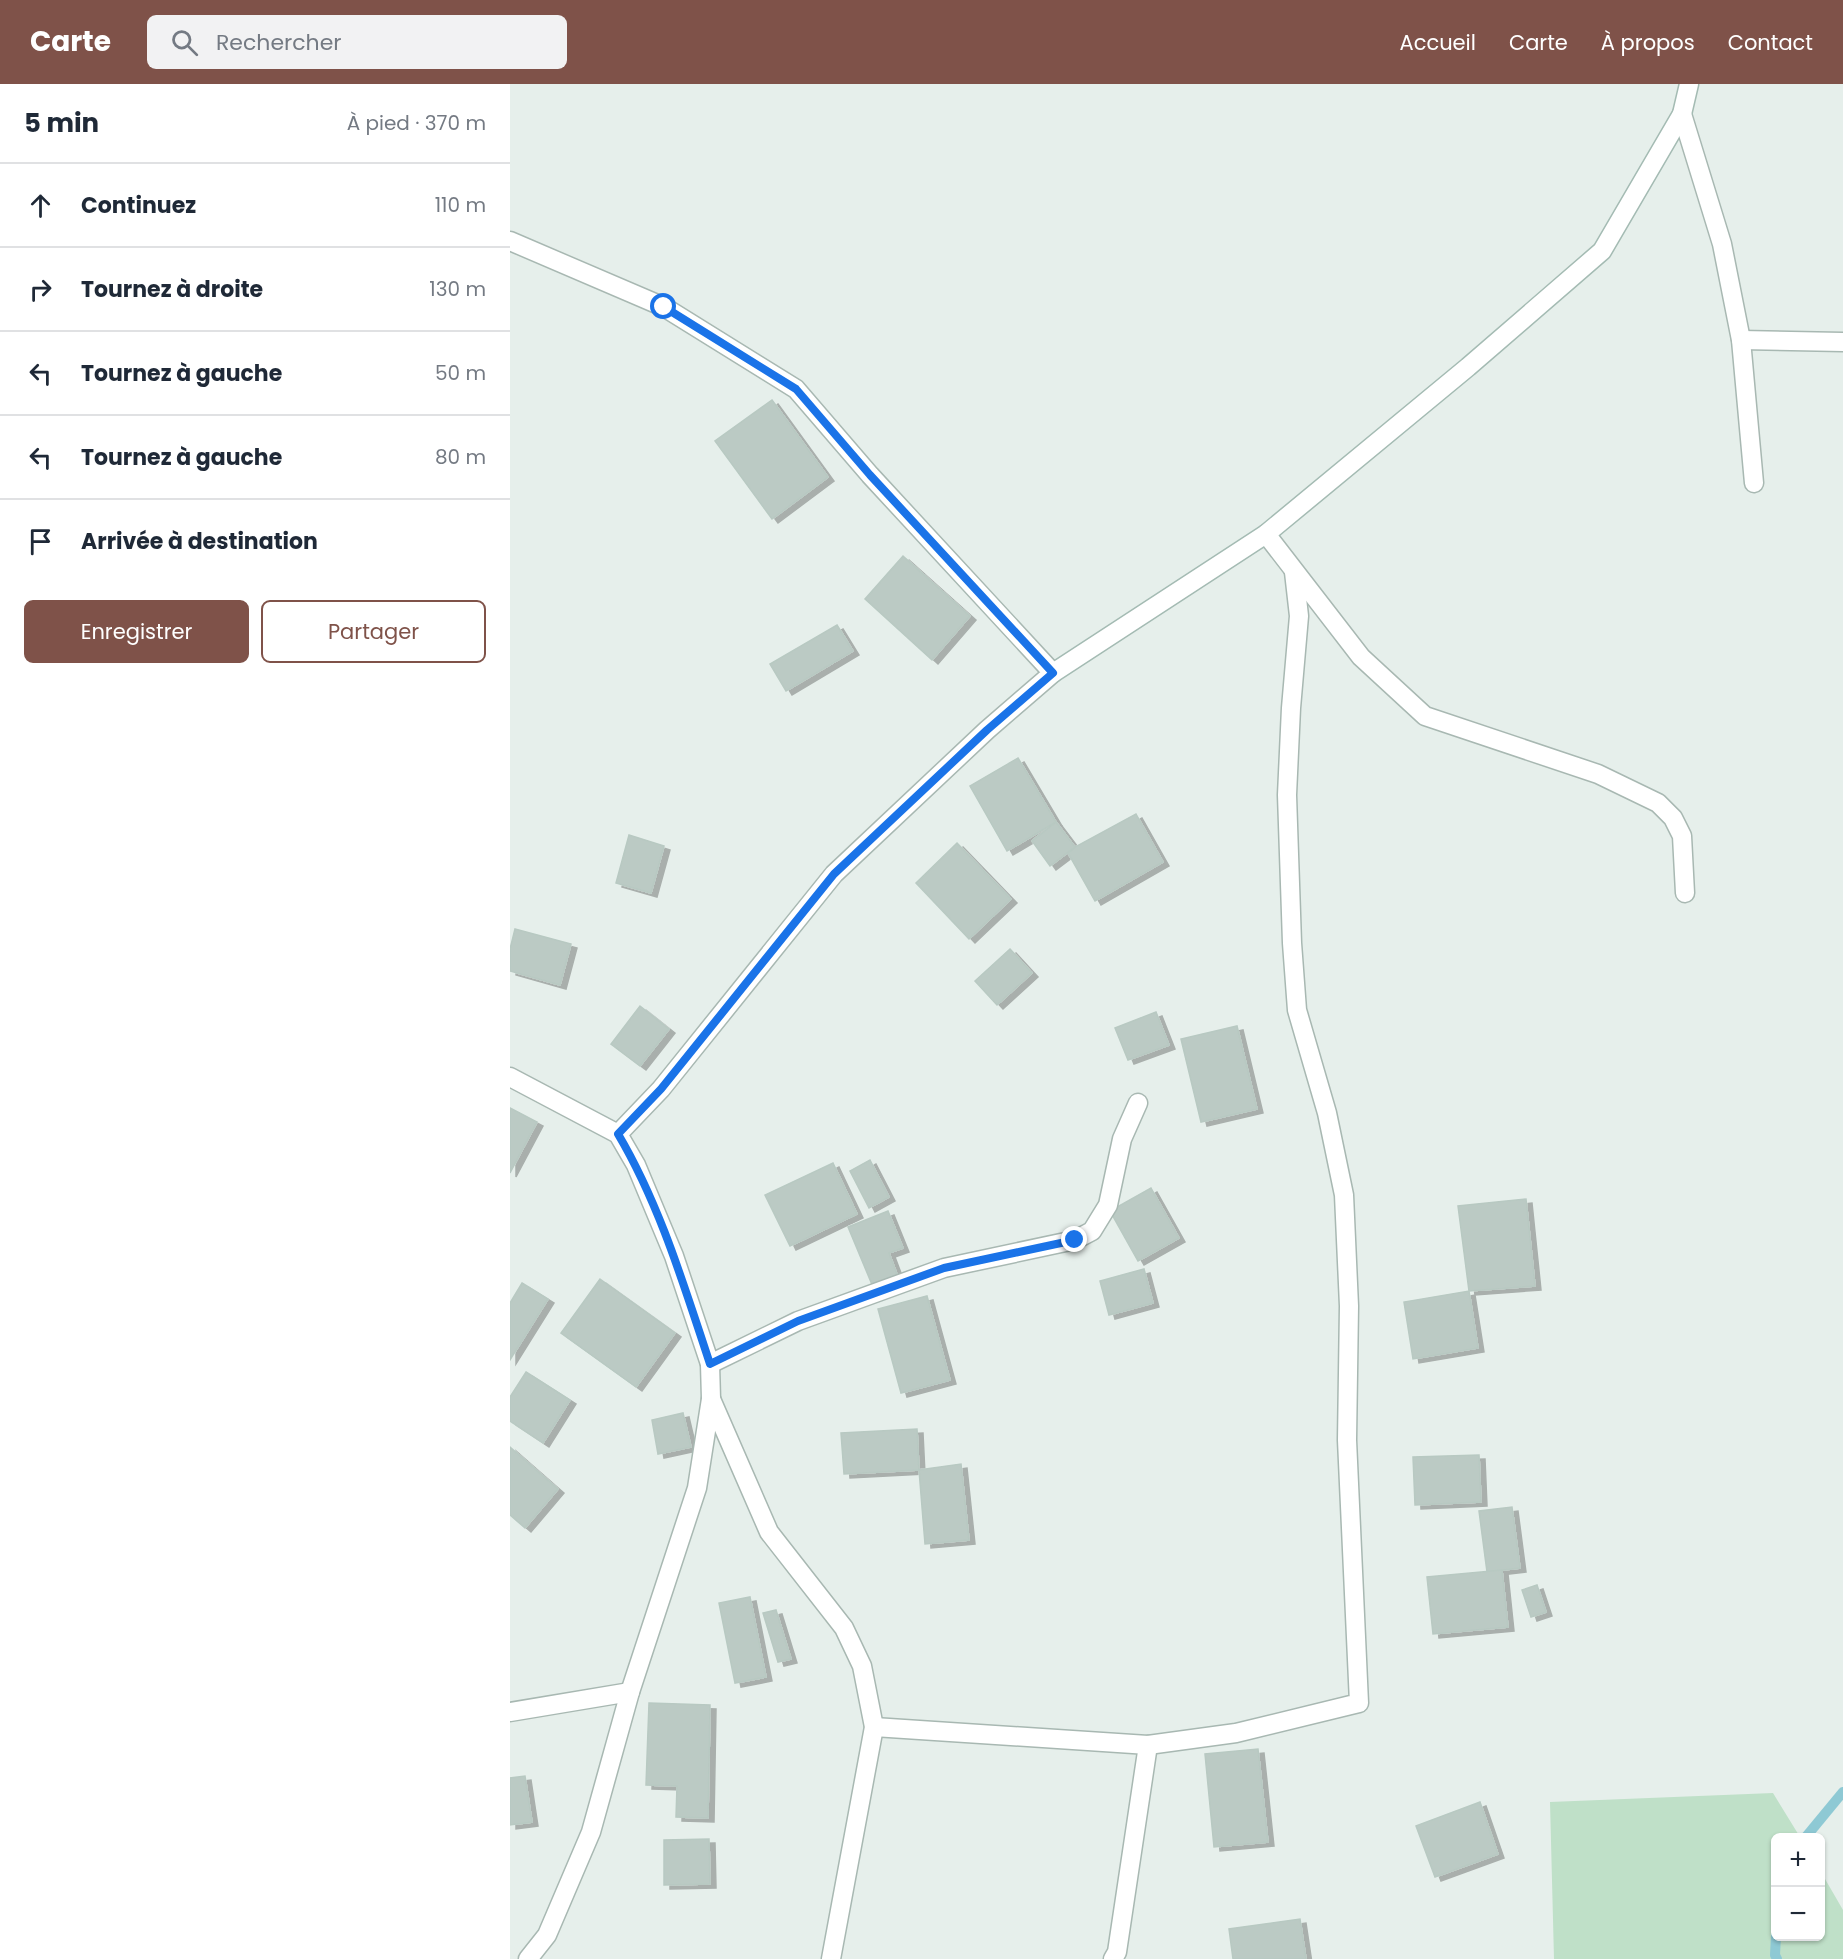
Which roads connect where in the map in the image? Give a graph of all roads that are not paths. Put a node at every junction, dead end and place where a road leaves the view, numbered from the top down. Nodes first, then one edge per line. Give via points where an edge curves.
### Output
1 (1689, 84) edge
2 (1682, 114) junction
3 (510, 241) edge
4 (1741, 340) junction
5 (1843, 342) edge
6 (1754, 483) dead end
7 (1266, 534) junction
8 (1294, 572) junction
9 (1053, 673) junction
10 (1685, 893) dead end
11 (510, 1077) edge
12 (1138, 1103) dead end
13 (618, 1134) junction
14 (710, 1364) junction
15 (711, 1399) junction
16 (630, 1692) junction
17 (510, 1712) edge
18 (874, 1727) junction
19 (1148, 1745) junction
20 (528, 1959) edge
21 (831, 1959) edge
22 (1113, 1959) edge

1 - 2 street
2 - 4 street via 1722,244
2 - 7 street via 1602,251
3 - 9 street via 664,307 796,389
4 - 5 street
4 - 6 street
7 - 8 street
7 - 9 street
8 - 10 street via 1361,657 1425,716 1598,774 1658,803 1673,818 1682,836
8 - 19 street via 1299,616 1287,795 1292,944 1297,1010 1327,1113 1344,1195 1349,1306 1347,1440 1359,1704 1236,1733
9 - 13 street via 834,874 661,1089
11 - 13 street
12 - 14 street via 1122,1139 1108,1205 1092,1231 1075,1240 944,1268 798,1321
13 - 14 street via 636,1165 674,1256
14 - 15 street
15 - 16 street via 697,1488
15 - 18 street via 769,1532 844,1628 862,1666
16 - 17 street
16 - 20 street via 591,1832 547,1935
18 - 19 street
18 - 21 street
19 - 22 street

